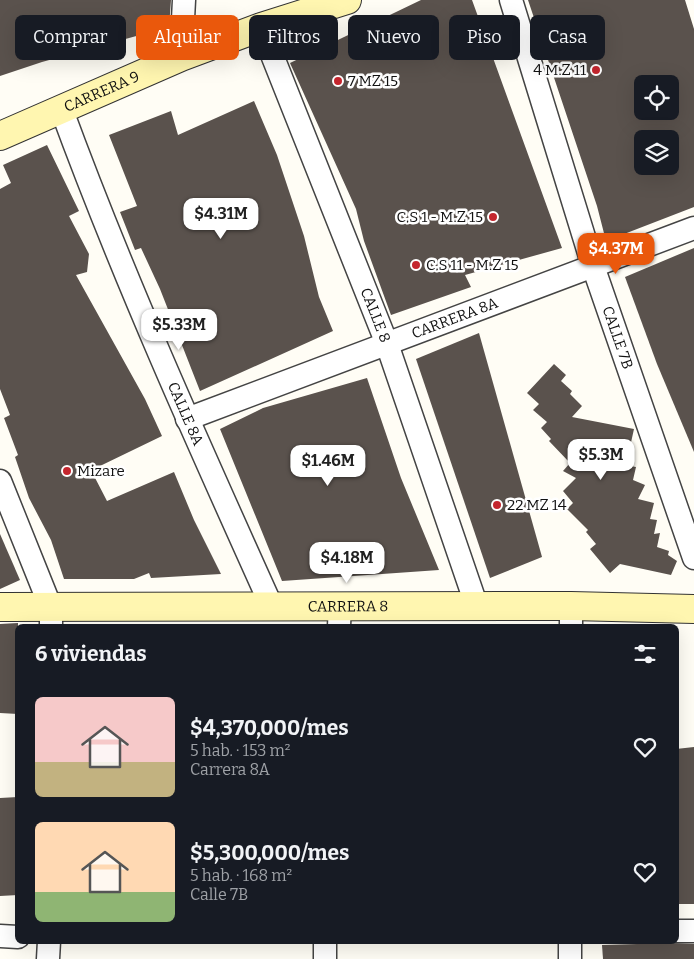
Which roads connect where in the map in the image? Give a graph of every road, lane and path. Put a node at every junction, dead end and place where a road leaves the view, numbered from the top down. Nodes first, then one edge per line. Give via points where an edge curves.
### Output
1 (184, 0) edge
2 (347, 0) edge
3 (511, 0) edge
4 (183, 15) edge
5 (301, 15) edge
6 (174, 60) edge
7 (273, 60) edge
8 (60, 108) junction
9 (0, 136) edge
10 (694, 228) edge
11 (593, 266) junction
12 (386, 344) junction
13 (187, 419) junction
14 (0, 481) edge
15 (694, 558) edge
16 (271, 605) junction
17 (0, 607) edge
18 (477, 607) junction
19 (694, 609) edge
20 (339, 616) edge
21 (571, 616) edge
22 (51, 617) edge
23 (679, 931) edge
24 (694, 931) edge
25 (0, 936) edge
26 (15, 937) edge
27 (48, 944) edge
28 (325, 944) edge
29 (570, 944) edge
30 (48, 959) edge
31 (325, 959) edge
32 (570, 959) edge

1 - 4 street
2 - 5 street, CARRERA 9
3 - 11 street, CALLE 7B
6 - 8 street, CARRERA 9
7 - 12 street, CALLE 8
8 - 9 street, CARRERA 9
8 - 13 street, CALLE 8A
10 - 11 street, CARRERA 8A
11 - 12 street, CARRERA 8A
11 - 15 street, CALLE 7B
12 - 13 street, CARRERA 8A
12 - 18 street, CALLE 8
13 - 16 street, CALLE 8A
14 - 22 street
16 - 20 street, CARRERA 8
16 - 22 street, CARRERA 8
17 - 22 street, CARRERA 8
18 - 20 street, CARRERA 8
18 - 21 street, CARRERA 8
19 - 21 street, CARRERA 8
23 - 24 street
25 - 26 street
27 - 30 street
28 - 31 street
29 - 32 street

